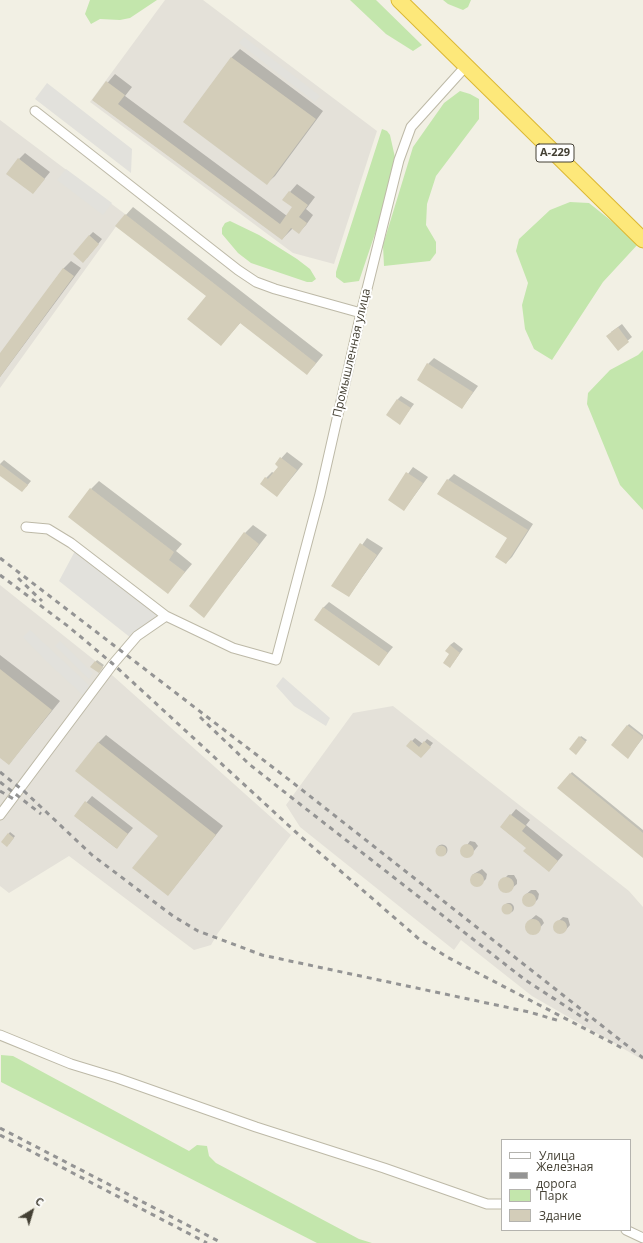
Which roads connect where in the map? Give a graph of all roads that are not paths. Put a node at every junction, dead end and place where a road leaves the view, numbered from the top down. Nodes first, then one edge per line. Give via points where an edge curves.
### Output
1 (399, 0) edge
2 (466, 66) junction
3 (35, 110) dead end
4 (643, 240) edge
5 (361, 312) junction
6 (26, 527) dead end
7 (166, 616) junction
8 (0, 815) edge
9 (0, 1035) edge
10 (501, 1204) edge
11 (628, 1231) edge
12 (643, 1238) edge

1 - 2 highway, А-229
2 - 4 highway, А-229
2 - 5 street, Промышленная улица via 411,127 399,160
3 - 5 street via 256,282
5 - 7 street, Промышленная улица via 320,494 276,660 233,648
6 - 7 street via 48,529 71,543
7 - 8 street via 138,636 112,664
9 - 10 street via 71,1064 256,1127 487,1204
11 - 12 street

